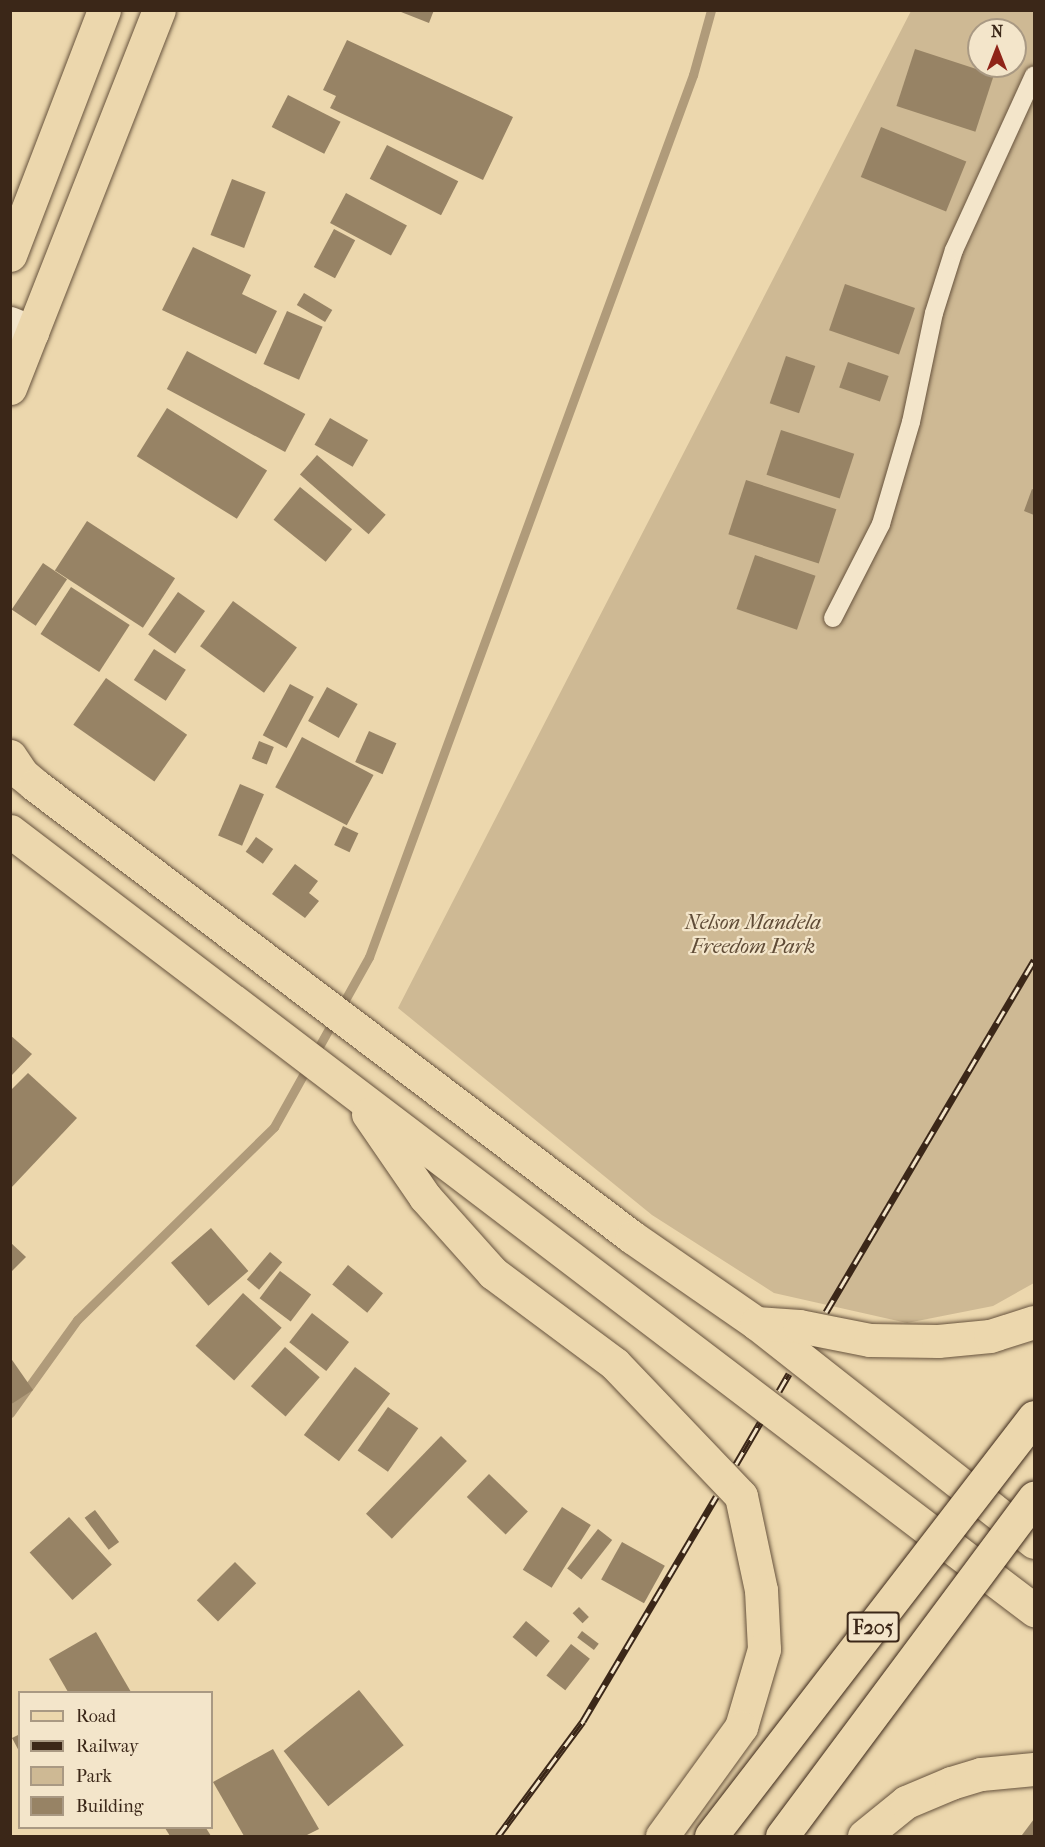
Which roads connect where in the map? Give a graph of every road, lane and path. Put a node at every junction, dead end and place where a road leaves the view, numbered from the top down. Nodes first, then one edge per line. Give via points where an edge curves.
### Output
1 (104, 10) edge
2 (159, 10) edge
3 (1035, 75) edge
4 (10, 255) edge
5 (22, 328) edge
6 (10, 388) edge
7 (833, 618) dead end
8 (14, 772) edge
9 (10, 831) edge
10 (349, 1089) junction
11 (1035, 1322) edge
12 (756, 1323) junction
13 (1035, 1417) edge
14 (1035, 1498) edge
15 (1035, 1542) edge
16 (1035, 1610) edge
17 (1035, 1769) edge
18 (662, 1836) edge
19 (711, 1836) edge
20 (782, 1836) edge
21 (864, 1836) edge

1 - 4 main road
2 - 5 main road
3 - 7 lane via 954,250 933,313 911,422 881,524
5 - 6 main road
8 - 12 main road via 632,1237
9 - 10 main road
10 - 16 main road
10 - 18 main road via 425,1197 494,1274 615,1364 741,1496 761,1590 764,1649 741,1727
11 - 12 main road via 990,1336 938,1341 870,1340 799,1326
12 - 15 main road
13 - 19 main road, F205, bridge
14 - 20 main road, F205, bridge
17 - 21 main road via 981,1774 951,1783 906,1802

